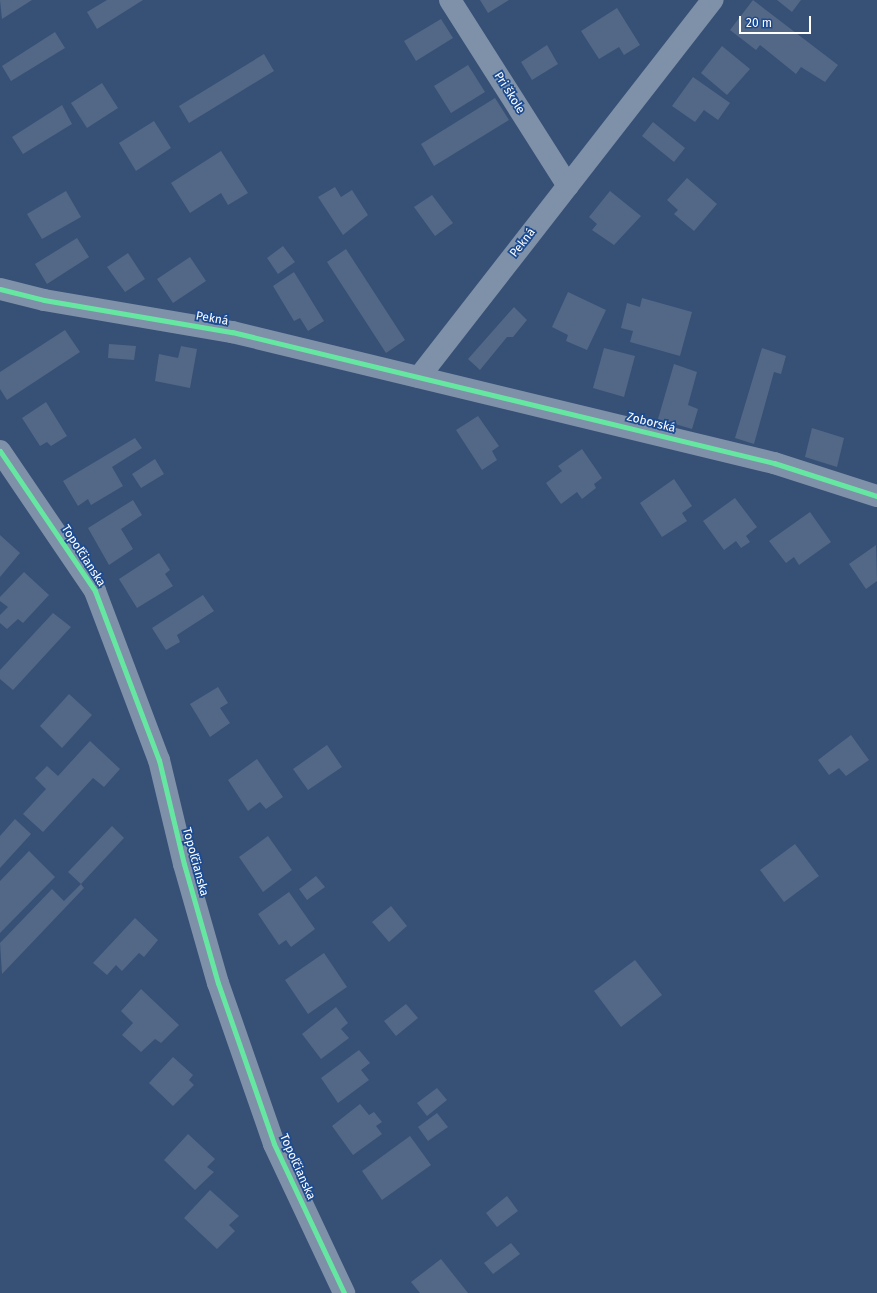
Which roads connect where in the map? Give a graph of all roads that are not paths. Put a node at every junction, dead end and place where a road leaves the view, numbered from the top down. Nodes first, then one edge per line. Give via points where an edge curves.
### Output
1 (450, 0) edge
2 (713, 0) edge
3 (568, 186) junction
4 (0, 289) edge
5 (419, 377) junction
6 (0, 451) edge
7 (877, 496) edge
8 (344, 1293) edge

1 - 3 street, Pri škole
2 - 3 street, Pekná
3 - 5 street, Pekná
4 - 5 street, Pekná via 44,300 232,332
5 - 7 street, Zoborská via 774,463
6 - 8 street, Topoľčianska via 95,590 159,760 184,864 218,983 274,1144

